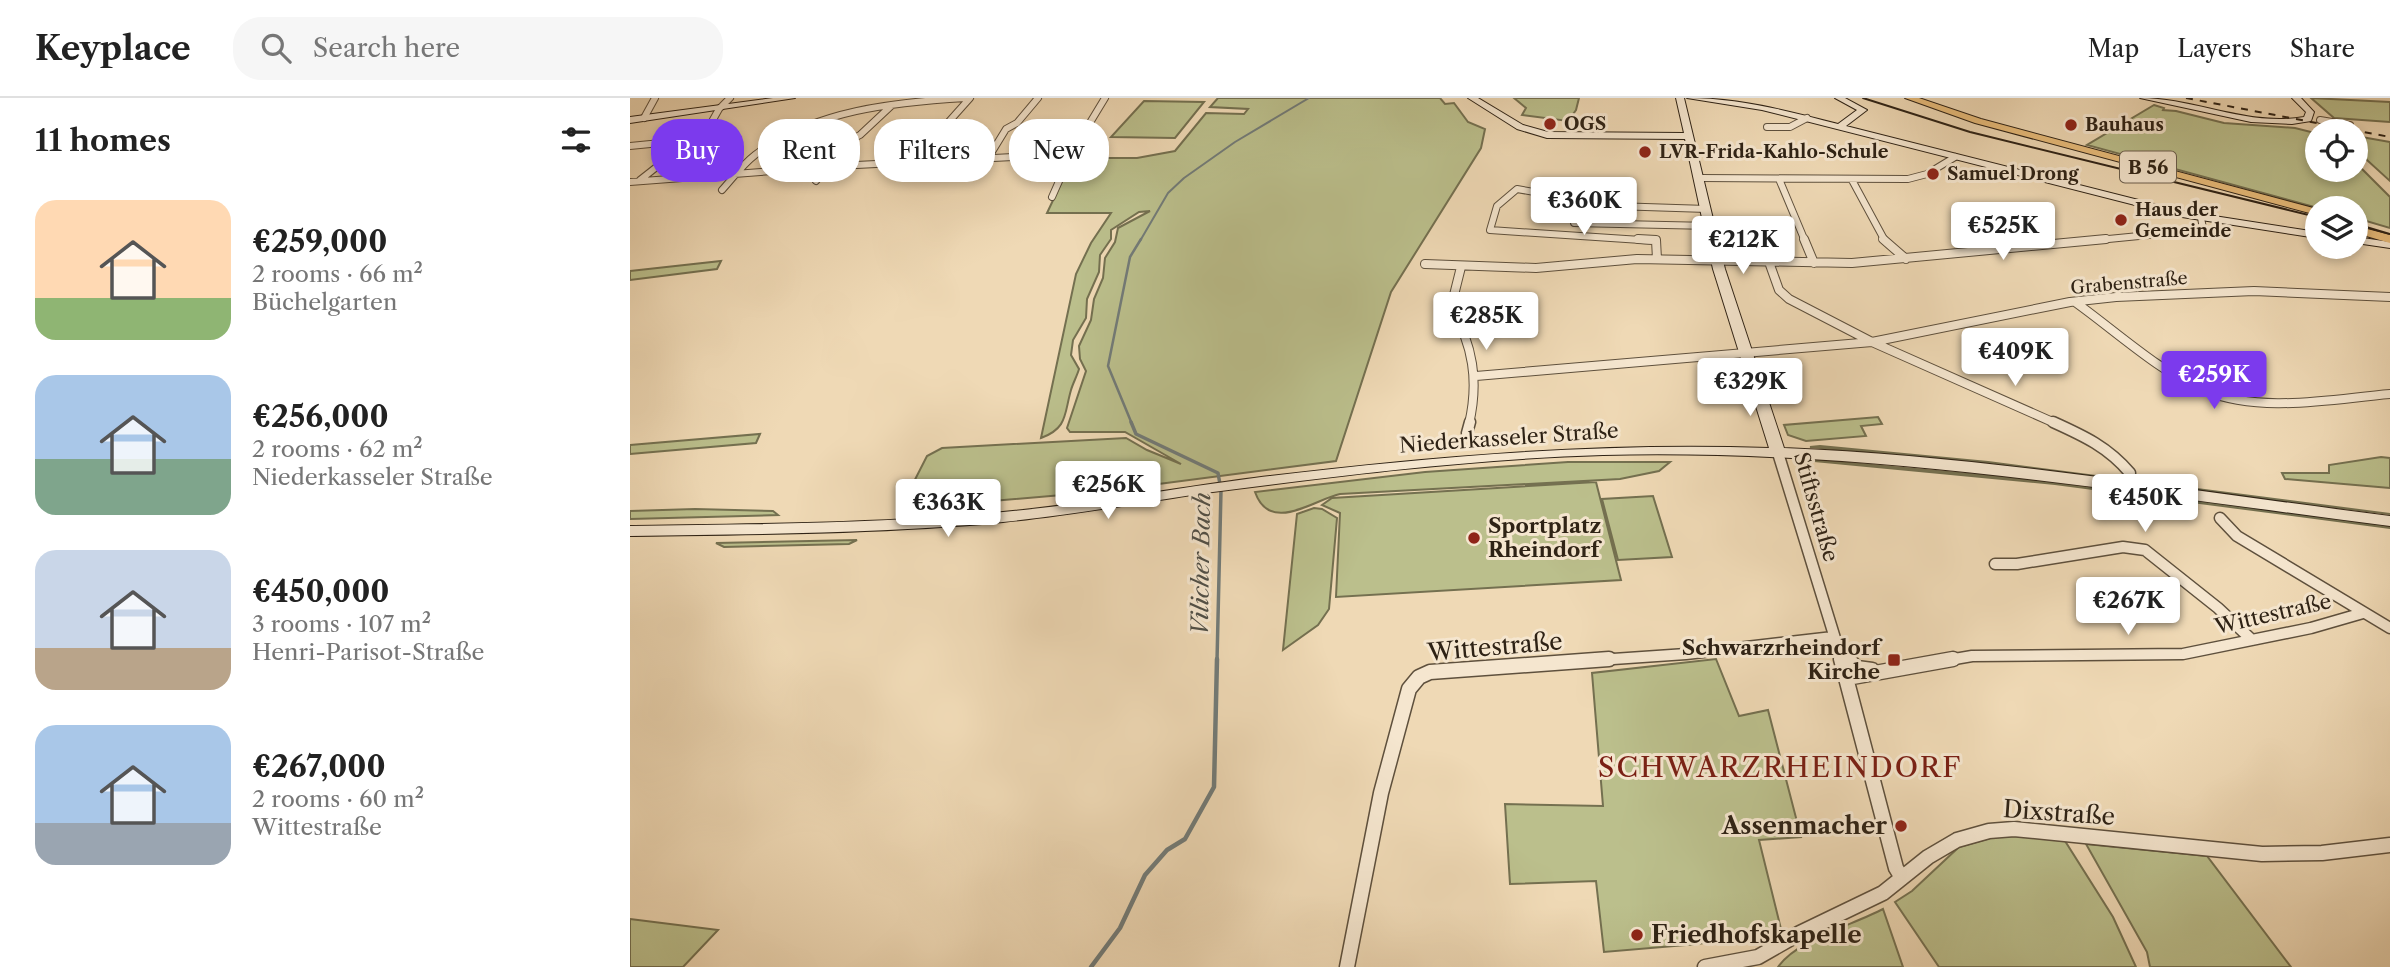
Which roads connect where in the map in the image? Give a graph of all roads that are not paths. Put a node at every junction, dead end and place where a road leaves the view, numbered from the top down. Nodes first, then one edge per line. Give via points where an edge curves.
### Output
1 (655, 98) edge
2 (730, 98) edge
3 (791, 98) edge
4 (968, 98) edge
5 (1038, 98) edge
6 (1105, 98) edge
7 (1472, 98) edge
8 (1691, 98) edge
9 (1729, 98) edge
10 (1760, 98) edge
11 (1839, 98) edge
12 (1910, 98) edge
13 (2144, 98) edge
14 (2296, 98) edge
15 (1708, 101) junction
16 (1740, 101) edge
17 (1680, 102) edge
18 (891, 106) junction
19 (719, 109) junction
20 (644, 118) junction
21 (1807, 118) junction
22 (713, 119) edge
23 (951, 119) edge
24 (1092, 119) edge
25 (630, 120) edge
26 (1978, 121) junction
27 (1767, 127) dead end
28 (1839, 127) junction
29 (860, 134) edge
30 (1687, 136) junction
31 (651, 144) edge
32 (630, 146) edge
33 (995, 147) edge
34 (1955, 157) junction
35 (744, 166) edge
36 (651, 169) edge
37 (1700, 178) junction
38 (1779, 179) junction
39 (1852, 180) junction
40 (651, 181) edge
41 (633, 182) edge
42 (729, 182) edge
43 (1059, 182) edge
44 (722, 190) dead end
45 (1052, 197) dead end
46 (1586, 201) junction
47 (1653, 208) junction
48 (1707, 209) junction
49 (2305, 209) edge
50 (2305, 216) edge
51 (2201, 219) junction
52 (1574, 223) junction
53 (1655, 225) junction
54 (1711, 226) junction
55 (2368, 226) edge
56 (2390, 232) edge
57 (2305, 233) edge
58 (1574, 234) junction
59 (2368, 234) edge
60 (1656, 240) junction
61 (2368, 241) edge
62 (2390, 242) edge
63 (1657, 259) junction
64 (1906, 259) junction
65 (1717, 261) junction
66 (1769, 262) junction
67 (1814, 263) junction
68 (1425, 264) dead end
69 (1461, 267) junction
70 (2390, 295) edge
71 (2075, 302) junction
72 (1872, 342) junction
73 (1748, 353) junction
74 (1476, 376) junction
75 (2390, 394) edge
76 (1467, 433) dead end
77 (1778, 453) junction
78 (2130, 473) dead end
79 (2220, 518) dead end
80 (2390, 521) edge
81 (630, 531) edge
82 (1995, 564) dead end
83 (2363, 613) junction
84 (2390, 628) edge
85 (2252, 640) junction
86 (1835, 643) junction
87 (1899, 670) junction
88 (1847, 678) junction
89 (2390, 845) edge
90 (1902, 878) junction
91 (1758, 962) edge
92 (1347, 967) edge
93 (1705, 967) edge

1 - 20 street
2 - 19 street
3 - 19 street
4 - 18 street
4 - 23 street
5 - 33 street
6 - 24 street
7 - 30 street via 1520,127 1547,135
8 - 15 street
9 - 15 street
10 - 16 street
11 - 28 street via 1863,110
12 - 26 main road, B 56
13 - 14 street via 2264,120 2308,119 2311,112
15 - 16 street
15 - 17 street, Stiftsstraße
16 - 21 street
17 - 30 street, Stiftsstraße
18 - 29 street
18 - 35 street via 831,120 783,138
19 - 20 street
19 - 22 street
20 - 25 street
21 - 27 street via 1790,127
21 - 28 street
26 - 49 main road, B 56
26 - 50 main road, B 56
28 - 34 street
30 - 37 street, Stiftsstraße
31 - 32 street
34 - 39 street via 1918,178
34 - 51 street
36 - 41 street
37 - 38 street
37 - 48 street, Stiftsstraße
38 - 39 street
38 - 67 street
39 - 64 street via 1884,240
40 - 41 street
42 - 44 street
43 - 45 street
46 - 47 street
46 - 52 street via 1573,215
46 - 58 street via 1517,189 1497,206 1490,230
47 - 48 street
47 - 53 street
48 - 54 street, Stiftsstraße
51 - 57 street
51 - 64 street via 2200,230
52 - 53 street
52 - 58 street
53 - 54 street
53 - 60 street
54 - 65 street, Stiftsstraße
55 - 56 main road
58 - 60 street
59 - 62 main road
60 - 63 street
61 - 62 street
63 - 65 street
63 - 69 street via 1536,268
64 - 67 street
65 - 66 street
65 - 73 street, Stiftsstraße
66 - 67 street
66 - 72 street via 1779,290 1789,299
68 - 69 street
69 - 74 street via 1451,307 1468,340
70 - 71 street, Grabenstraße via 2254,290
71 - 72 street, Grabenstraße
71 - 75 street via 2179,378 2224,399 2268,402
72 - 73 street, Grabenstraße
72 - 78 street via 2084,436 2114,454
73 - 74 street, Grabenstraße
73 - 77 street, Stiftsstraße
74 - 76 street
77 - 80 street, Niederkasseler Straße via 1927,463
77 - 81 street, Niederkasseler Straße via 1665,450 1518,456 1427,463 988,518
77 - 86 street, Stiftsstraße
79 - 83 street via 2237,536
82 - 85 street via 2123,547 2145,550
83 - 84 street
83 - 85 street, Wittestraße
85 - 87 street, Wittestraße via 2183,654 1972,656
86 - 87 street, Wittestraße via 1857,668
86 - 88 street, Stiftsstraße
86 - 92 street, Wittestraße via 1430,672 1419,677 1409,690 1381,793
87 - 88 street, Wittestraße
88 - 90 street, Stiftsstraße
89 - 90 street, Dixstraße via 2262,854 2014,829 1957,840
90 - 91 street, Dixstraße via 1883,893 1800,933
91 - 93 street, Dixstraße

